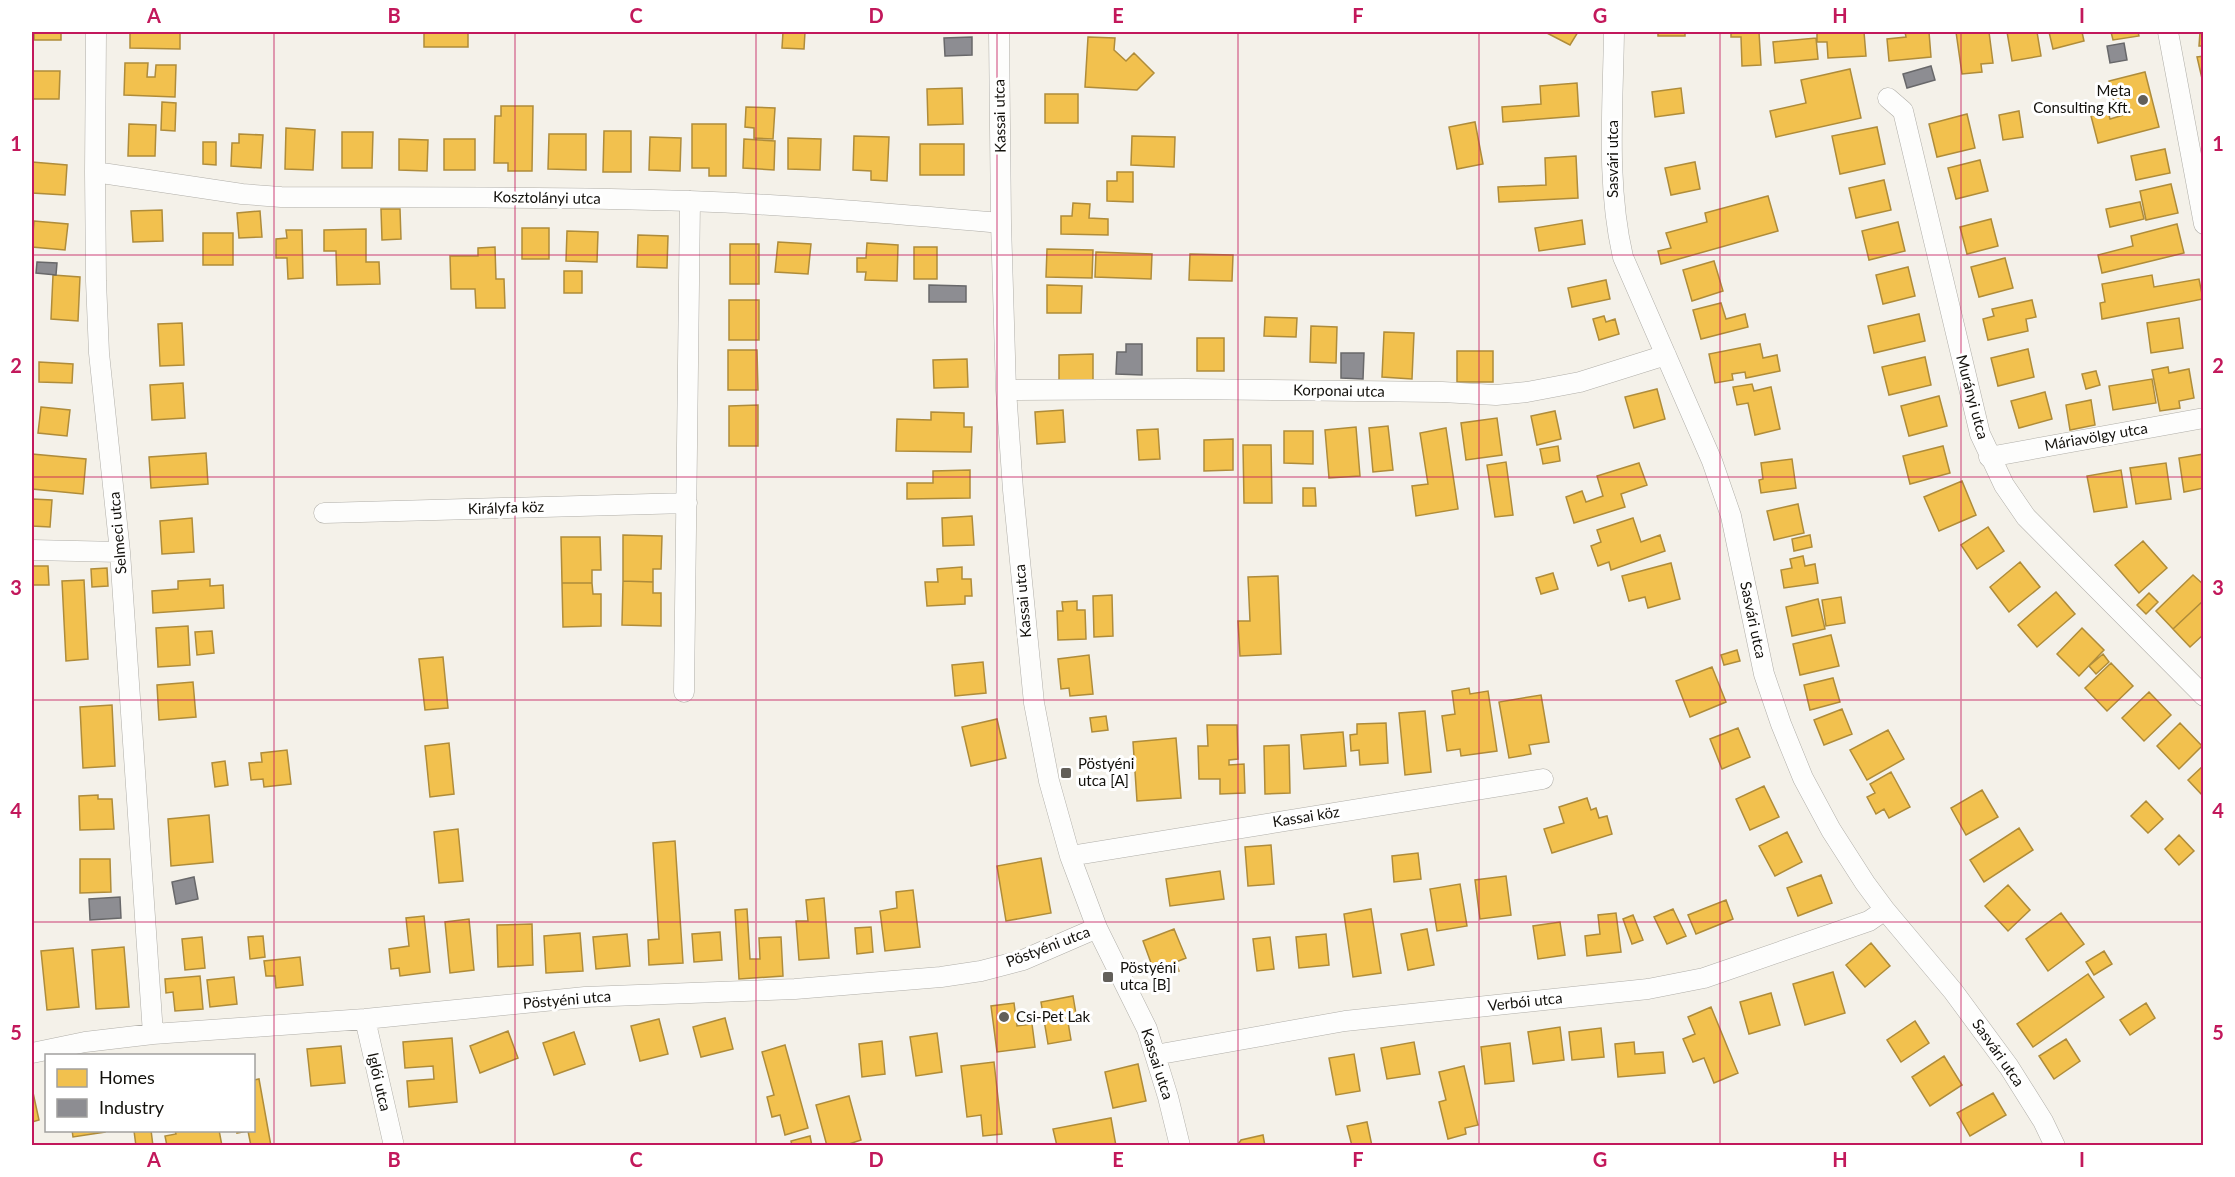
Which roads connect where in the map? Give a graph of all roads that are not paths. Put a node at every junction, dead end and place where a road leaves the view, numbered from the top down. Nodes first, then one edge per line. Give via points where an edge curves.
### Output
1 (96, 32) edge
2 (999, 32) edge
3 (1614, 32) edge
4 (2168, 32) edge
5 (1888, 98) dead end
6 (94, 172) junction
7 (690, 201) junction
8 (1001, 223) junction
9 (2204, 224) edge
10 (1666, 356) junction
11 (1006, 390) junction
12 (2204, 418) edge
13 (1989, 457) junction
14 (687, 502) junction
15 (324, 513) dead end
16 (32, 550) edge
17 (120, 552) junction
18 (684, 692) dead end
19 (2204, 696) edge
20 (1543, 778) dead end
21 (1070, 856) junction
22 (1885, 910) junction
23 (1097, 928) junction
24 (365, 1019) junction
25 (153, 1034) junction
26 (32, 1053) edge
27 (1155, 1055) junction
28 (394, 1146) edge
29 (1180, 1146) edge
30 (2055, 1146) edge

1 - 6 street, Selmeci utca
2 - 8 street, Kassai utca
3 - 10 street, Sasvári utca via 1612,190 1616,229 1623,257
4 - 9 street
5 - 13 street, Murányi utca via 1902,111 1980,434
6 - 7 street, Kosztolányi utca via 281,196
6 - 17 street, Selmeci utca via 99,353
7 - 8 street, Kosztolányi utca
7 - 14 street
8 - 11 street, Kassai utca
10 - 11 street, Korponai utca via 1580,382 1496,395
10 - 22 street, Sasvári utca via 1712,461 1731,516 1764,674 1780,724 1831,830
11 - 21 street, Kassai utca via 1034,704 1049,781
12 - 13 street, Máriavölgy utca
13 - 19 street, Murányi utca via 2026,517
14 - 15 street, Királyfa köz
14 - 18 street
16 - 17 street
17 - 25 street, Selmeci utca
20 - 21 street, Kassai köz
21 - 23 street, Kassai utca
22 - 27 street, Verbói utca via 1844,931 1682,983 1345,1021
22 - 30 street, Sasvári utca via 1953,991 2009,1067
23 - 24 street, Pöstyéni utca via 1023,960 941,977 795,989 585,997
23 - 27 street, Kassai utca via 1147,1029
24 - 25 street, Pöstyéni utca
24 - 28 street, Iglói utca
25 - 26 street, Pöstyéni utca
27 - 29 street, Kassai utca

